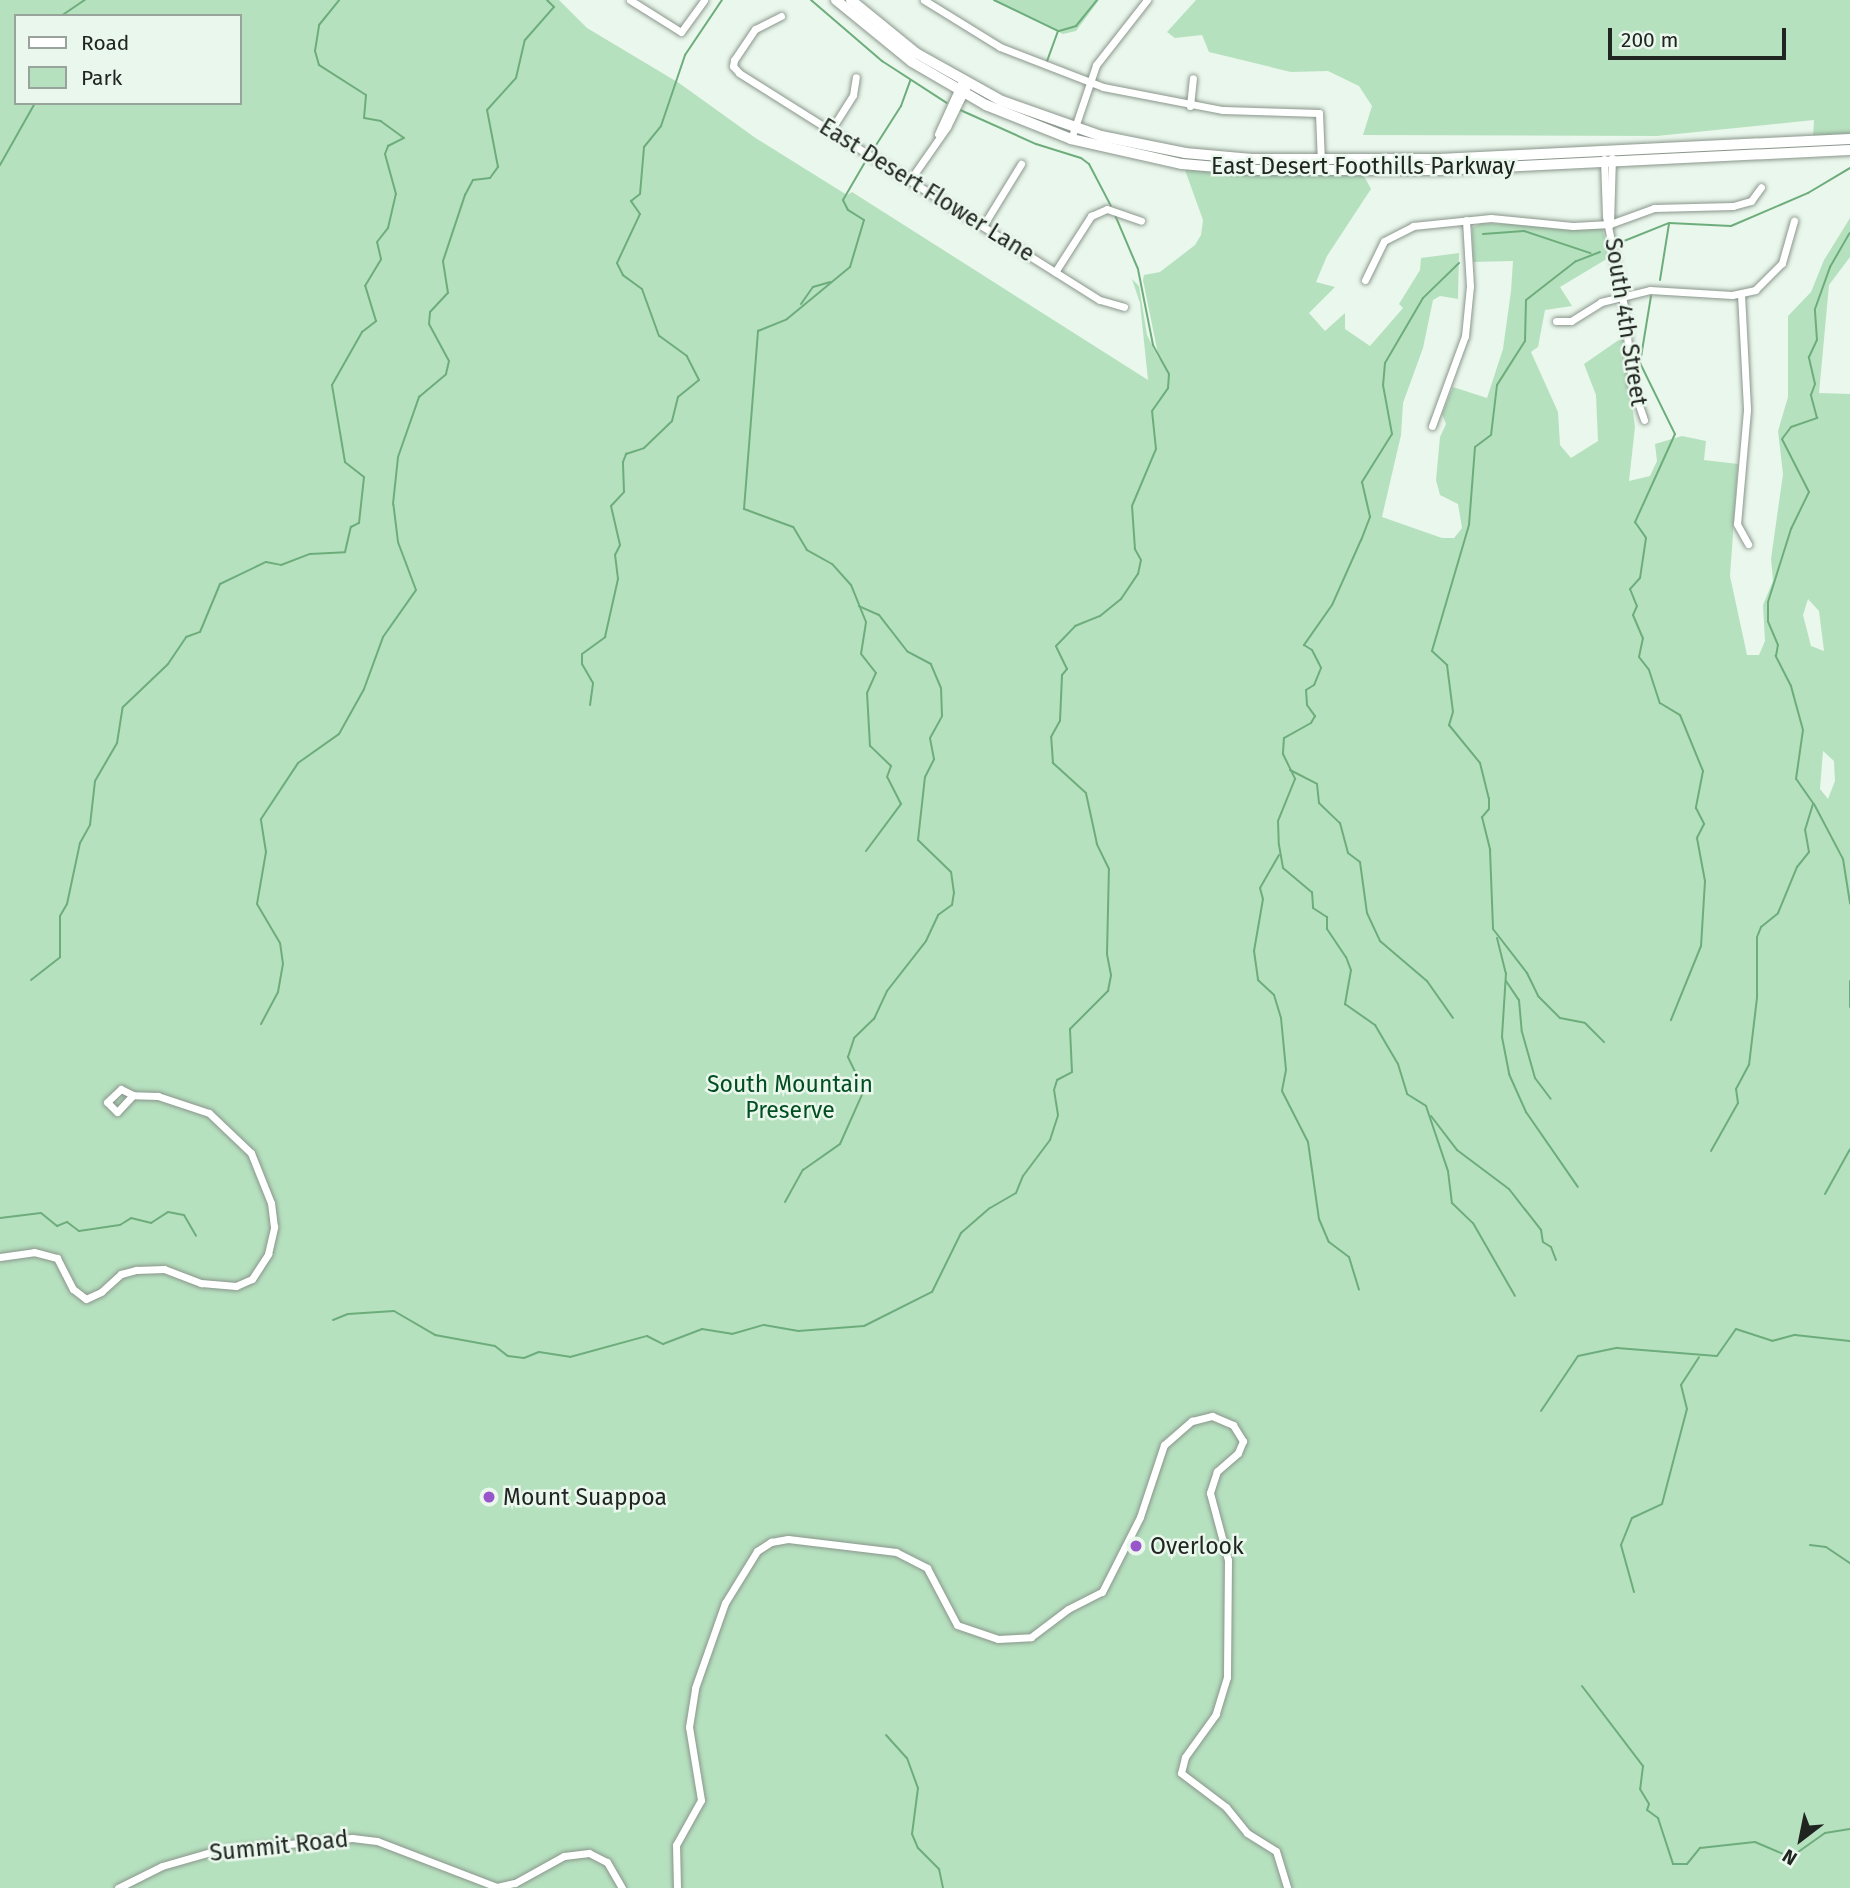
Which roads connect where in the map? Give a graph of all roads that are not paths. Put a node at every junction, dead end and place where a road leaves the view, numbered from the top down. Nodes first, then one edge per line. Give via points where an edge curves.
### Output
1 (630, 0) edge
2 (704, 0) edge
3 (836, 0) edge
4 (925, 0) edge
5 (1147, 0) edge
6 (851, 5) edge
7 (780, 16) dead end
8 (856, 78) dead end
9 (1193, 78) dead end
10 (1088, 83) junction
11 (960, 92) junction
12 (1189, 106) junction
13 (1074, 128) junction
14 (831, 130) junction
15 (1071, 139) junction
16 (1850, 139) edge
17 (1850, 150) edge
18 (1608, 157) junction
19 (1021, 164) dead end
20 (1321, 165) junction
21 (910, 180) junction
22 (1761, 187) dead end
23 (1609, 194) junction
24 (1466, 220) junction
25 (1141, 221) dead end
26 (1794, 221) dead end
27 (1610, 223) junction
28 (983, 226) junction
29 (1055, 272) junction
30 (1365, 280) dead end
31 (1741, 294) junction
32 (1622, 296) junction
33 (1124, 307) dead end
34 (1556, 321) dead end
35 (1643, 419) dead end
36 (1432, 426) dead end
37 (1748, 544) dead end
38 (133, 1096) dead end
39 (0, 1257) edge
40 (118, 1888) edge
41 (622, 1888) edge
42 (677, 1888) edge
43 (1287, 1888) edge

1 - 2 street via 681,32
3 - 6 street, East Desert Foothills Parkway
4 - 10 street via 1000,47
5 - 10 street via 1105,51
6 - 11 street, East Desert Foothills Parkway via 904,57
7 - 14 street, East Desert Flower Lane via 755,29 733,66
8 - 14 street via 853,95
9 - 12 street
10 - 12 street
10 - 13 street
11 - 13 street, East Desert Foothills Parkway
11 - 15 street, East Desert Foothills Parkway
11 - 21 street
12 - 20 street via 1319,113
13 - 15 street
13 - 20 street, East Desert Foothills Parkway via 1185,153
14 - 21 street, East Desert Flower Lane
15 - 20 street, East Desert Foothills Parkway via 1182,164
16 - 18 street, East Desert Foothills Parkway
17 - 18 street, East Desert Foothills Parkway
18 - 20 street, East Desert Foothills Parkway
18 - 23 street, South 4th Street
19 - 28 street
21 - 28 street, East Desert Flower Lane
22 - 27 street via 1751,201 1733,206 1654,208
23 - 27 street, South 4th Street
23 - 27 street, South 4th Street via 1605,203
24 - 27 street
24 - 30 street via 1397,230 1380,246
24 - 36 street via 1470,286 1465,336
25 - 29 street via 1107,209 1091,216
26 - 31 street via 1777,270 1755,290
27 - 32 street, South 4th Street
28 - 29 street, East Desert Flower Lane
29 - 33 street, East Desert Flower Lane via 1100,300
31 - 32 street via 1661,288
31 - 37 street via 1747,410 1737,524
32 - 34 street via 1601,302 1571,321
32 - 35 street, South 4th Street via 1632,385
38 - 39 street via 158,1096 209,1113 251,1153 271,1203 274,1227 268,1254 252,1279 236,1286 201,1283 163,1269 136,1270 121,1273 101,1292 86,1298 73,1289 57,1258 34,1252
40 - 41 street, Summit Road via 169,1864 214,1851 352,1838 377,1841 496,1887 515,1883 564,1856 589,1853 611,1867
42 - 43 street via 676,1845 701,1800 689,1721 695,1688 725,1603 757,1551 788,1539 896,1552 927,1568 957,1625 998,1639 1031,1637 1068,1609 1102,1592 1141,1515 1164,1445 1192,1420 1212,1416 1233,1425 1242,1441 1238,1453 1217,1471 1210,1493 1228,1560 1227,1673 1216,1714 1181,1769 1189,1783 1226,1807 1247,1833 1276,1851

